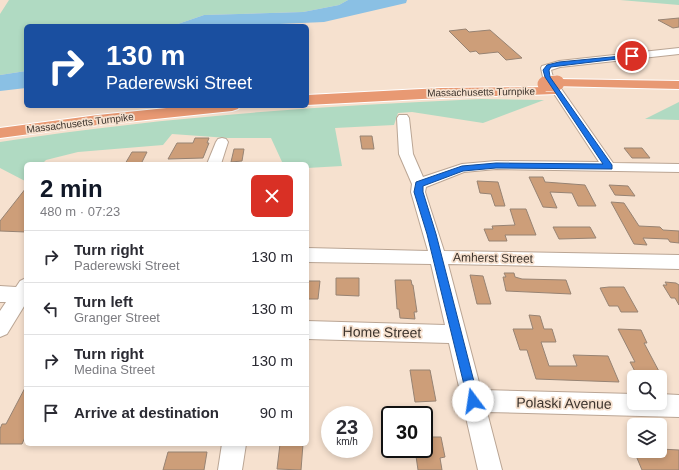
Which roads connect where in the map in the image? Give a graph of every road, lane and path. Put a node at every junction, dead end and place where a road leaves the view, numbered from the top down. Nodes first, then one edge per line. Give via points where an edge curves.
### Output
1 (679, 51) edge
2 (679, 85) edge
3 (554, 87) junction
4 (309, 92) edge
5 (679, 92) edge
6 (309, 100) edge
7 (140, 108) edge
8 (213, 108) edge
9 (403, 118) dead end
10 (0, 125) edge
11 (0, 133) edge
12 (222, 142) dead end
13 (215, 162) edge
14 (609, 167) junction
15 (679, 168) edge
16 (419, 184) junction
17 (309, 255) edge
18 (438, 258) junction
19 (679, 262) edge
20 (24, 292) edge
21 (0, 294) edge
22 (0, 328) edge
23 (309, 330) edge
24 (456, 334) junction
25 (473, 401) junction
26 (679, 406) edge
27 (234, 446) edge
28 (230, 470) edge
29 (490, 470) edge

1 - 14 street via 559,64 546,68 548,77
2 - 3 highway, Massachusetts Turnpike
3 - 4 highway, Massachusetts Turnpike via 421,86
3 - 5 highway, Massachusetts Turnpike
3 - 6 highway, Massachusetts Turnpike
7 - 10 highway, Massachusetts Turnpike
8 - 11 highway, Massachusetts Turnpike
9 - 16 street via 406,154
12 - 13 street
14 - 15 street
14 - 16 street via 496,165 462,168
16 - 18 street via 418,192
17 - 18 street, Amherst Street
18 - 19 street, Amherst Street
18 - 24 street
20 - 21 street
20 - 22 street
23 - 24 street, Home Street
24 - 25 street
25 - 26 street, Polaski Avenue
25 - 29 street
27 - 28 street

